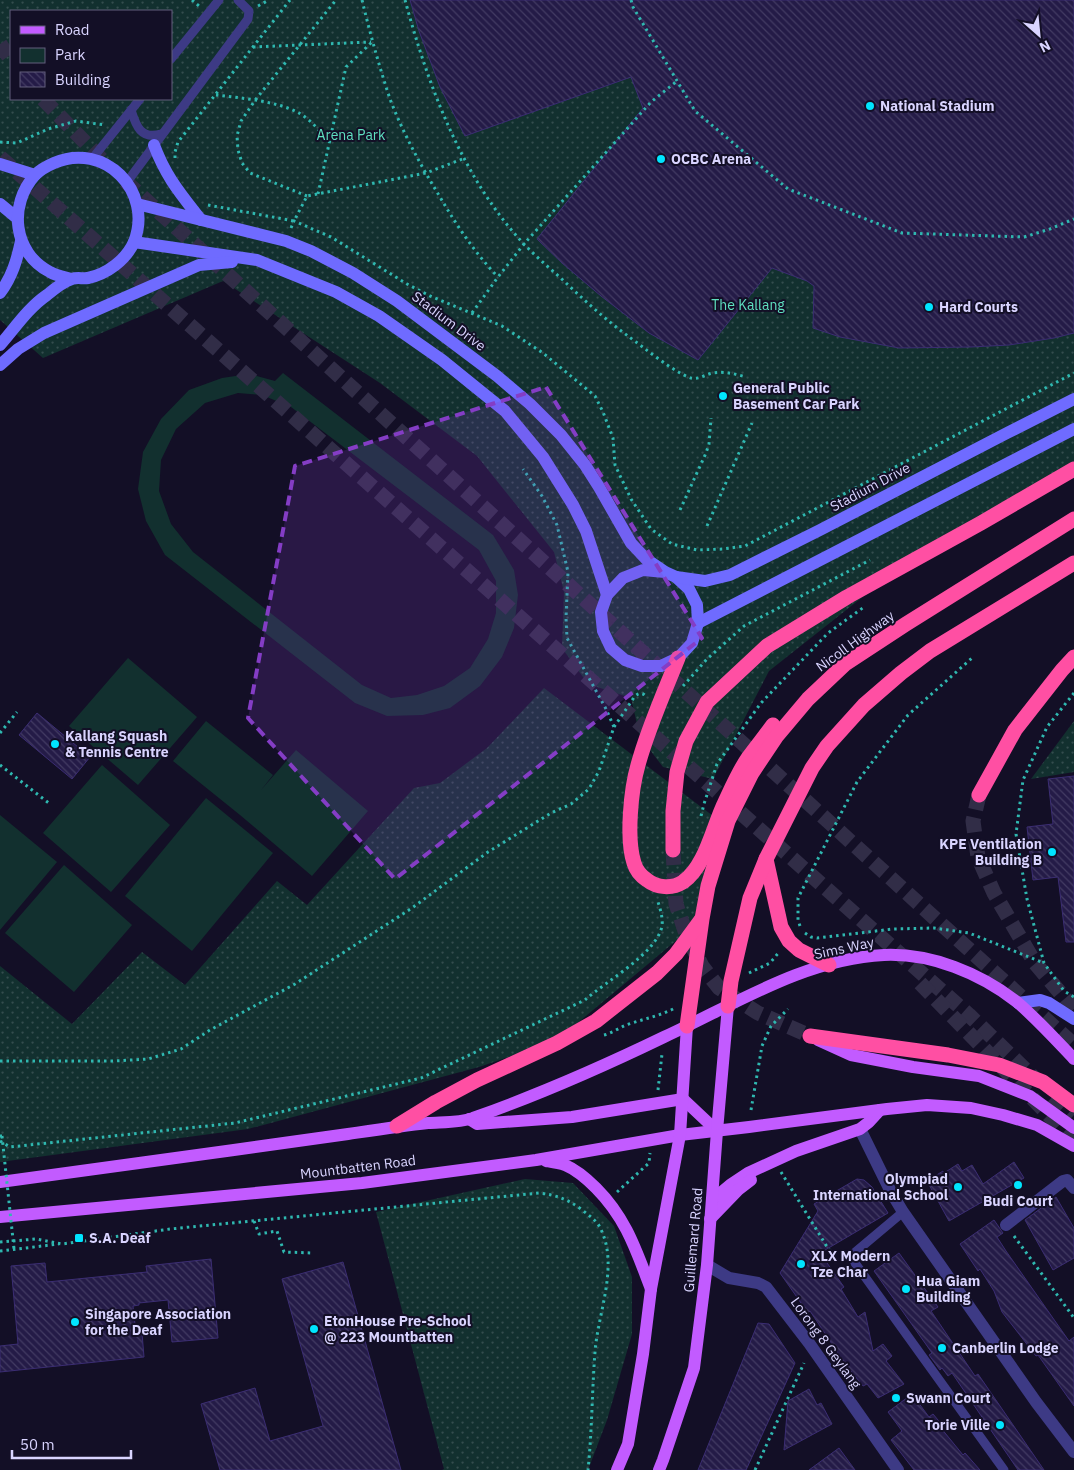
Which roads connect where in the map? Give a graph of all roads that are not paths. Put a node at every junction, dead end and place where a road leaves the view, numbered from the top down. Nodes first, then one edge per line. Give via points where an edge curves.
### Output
1 (219, 0) edge
2 (238, 0) edge
3 (172, 59) edge
4 (139, 100) edge
5 (131, 110) junction
6 (157, 140) junction
7 (92, 159) junction
8 (0, 164) edge
9 (35, 175) junction
10 (127, 182) junction
11 (0, 204) edge
12 (137, 204) junction
13 (17, 218) junction
14 (201, 220) junction
15 (21, 241) junction
16 (134, 242) junction
17 (257, 260) junction
18 (72, 278) junction
19 (0, 293) edge
20 (0, 344) edge
21 (0, 365) edge
22 (1074, 399) edge
23 (1074, 429) edge
24 (1074, 469) edge
25 (1074, 518) edge
26 (1074, 563) edge
27 (670, 575) junction
28 (608, 595) junction
29 (698, 623) junction
30 (1074, 657) edge
31 (678, 658) junction
32 (808, 699) junction
33 (979, 794) tunnel mouth
34 (673, 850) tunnel mouth
35 (766, 858) junction
36 (702, 919) junction
37 (829, 964) junction
38 (1018, 1003) junction
39 (728, 1006) junction
40 (1074, 1019) edge
41 (688, 1026) junction
42 (810, 1036) joint
43 (1074, 1059) edge
44 (683, 1099) junction
45 (1074, 1104) edge
46 (880, 1110) junction
47 (470, 1119) junction
48 (397, 1126) junction
49 (1074, 1128) edge
50 (860, 1129) junction
51 (717, 1131) junction
52 (680, 1135) junction
53 (1074, 1146) edge
54 (536, 1160) junction
55 (772, 1162) junction
56 (0, 1182) edge
57 (1074, 1188) edge
58 (712, 1200) junction
59 (903, 1212) junction
60 (0, 1217) edge
61 (710, 1219) junction
62 (1006, 1226) road end
63 (707, 1265) junction
64 (651, 1289) junction
65 (1074, 1452) edge
66 (617, 1470) edge
67 (659, 1470) edge
68 (898, 1470) edge
69 (1004, 1470) edge

1 - 3 lane
2 - 6 lane via 249,11 248,19
4 - 5 lane
5 - 6 lane via 141,132
5 - 7 lane
6 - 10 lane
6 - 14 street via 162,165 169,178
7 - 9 street via 61,159
7 - 10 street via 106,164
8 - 9 street
9 - 13 street via 21,195
10 - 12 street
11 - 13 street
12 - 14 street, Stadium Drive
12 - 16 street
13 - 15 street
14 - 27 street, Stadium Drive via 286,241 311,251 397,300 497,376 561,435 600,487 631,543 646,559
15 - 18 street via 33,259 50,272
15 - 19 street via 17,262
16 - 17 street
16 - 18 street via 126,255 102,274
17 - 21 street via 199,265 44,333
17 - 28 street via 336,292 379,316 442,360 505,411 543,457 573,505 586,531
18 - 20 street via 37,302
22 - 27 street, Stadium Drive via 730,575 705,581
23 - 29 street
24 - 34 highway via 767,646 707,702 686,741 677,772
25 - 32 highway, Nicoll Highway via 845,664
26 - 35 highway via 930,651 864,705 812,768
27 - 28 street, Stadium Drive via 643,570 622,578
27 - 29 street, Stadium Drive via 689,589 697,605
28 - 31 street, Stadium Drive via 601,612 603,631 611,648 625,660 642,666 661,666
29 - 31 street via 692,643
30 - 33 highway via 1015,730
31 - 32 highway via 637,765 630,809 634,864 642,877 658,886 670,887 691,873 701,860 747,759 777,720
32 - 36 highway, Nicoll Highway via 776,737 752,773 728,821 708,886
35 - 37 highway via 781,927 788,941
35 - 39 highway via 750,898
36 - 41 highway, Nicoll Highway
36 - 48 highway via 657,973 596,1021 477,1080
37 - 38 main road, Sims Way via 885,955 928,958 968,973
37 - 39 main road, Sims Way via 777,982
38 - 40 street via 1040,1000
38 - 43 main road, Sims Way
39 - 41 main road, Sims Way
39 - 51 main road, Guillemard Road
41 - 44 main road, Guillemard Road
41 - 47 main road via 564,1082
42 - 45 highway via 999,1065 1043,1082
42 - 49 main road via 851,1055 979,1076 1030,1096
44 - 47 main road via 572,1117 477,1124
44 - 51 main road
44 - 52 main road, Guillemard Road
46 - 50 main road
46 - 51 main road
46 - 53 main road via 927,1106 971,1108 1004,1114 1037,1125
47 - 48 main road
48 - 56 main road
50 - 55 main road
50 - 59 street
51 - 52 main road, Mountbatten Road
51 - 58 main road, Guillemard Road
52 - 54 main road, Mountbatten Road
52 - 64 main road, Guillemard Road
54 - 60 main road, Mountbatten Road via 362,1182
54 - 64 main road via 564,1164 586,1178 608,1201 623,1222
55 - 58 main road via 748,1173
55 - 61 main road
57 - 62 street via 1064,1181
58 - 61 main road, Guillemard Road
59 - 65 street
59 - 69 lane via 853,1254 853,1258
61 - 63 main road, Guillemard Road
63 - 67 main road, Guillemard Road via 694,1368
63 - 68 street, Lorong 8 Geylang via 730,1278 766,1286
64 - 66 main road, Guillemard Road via 628,1444

